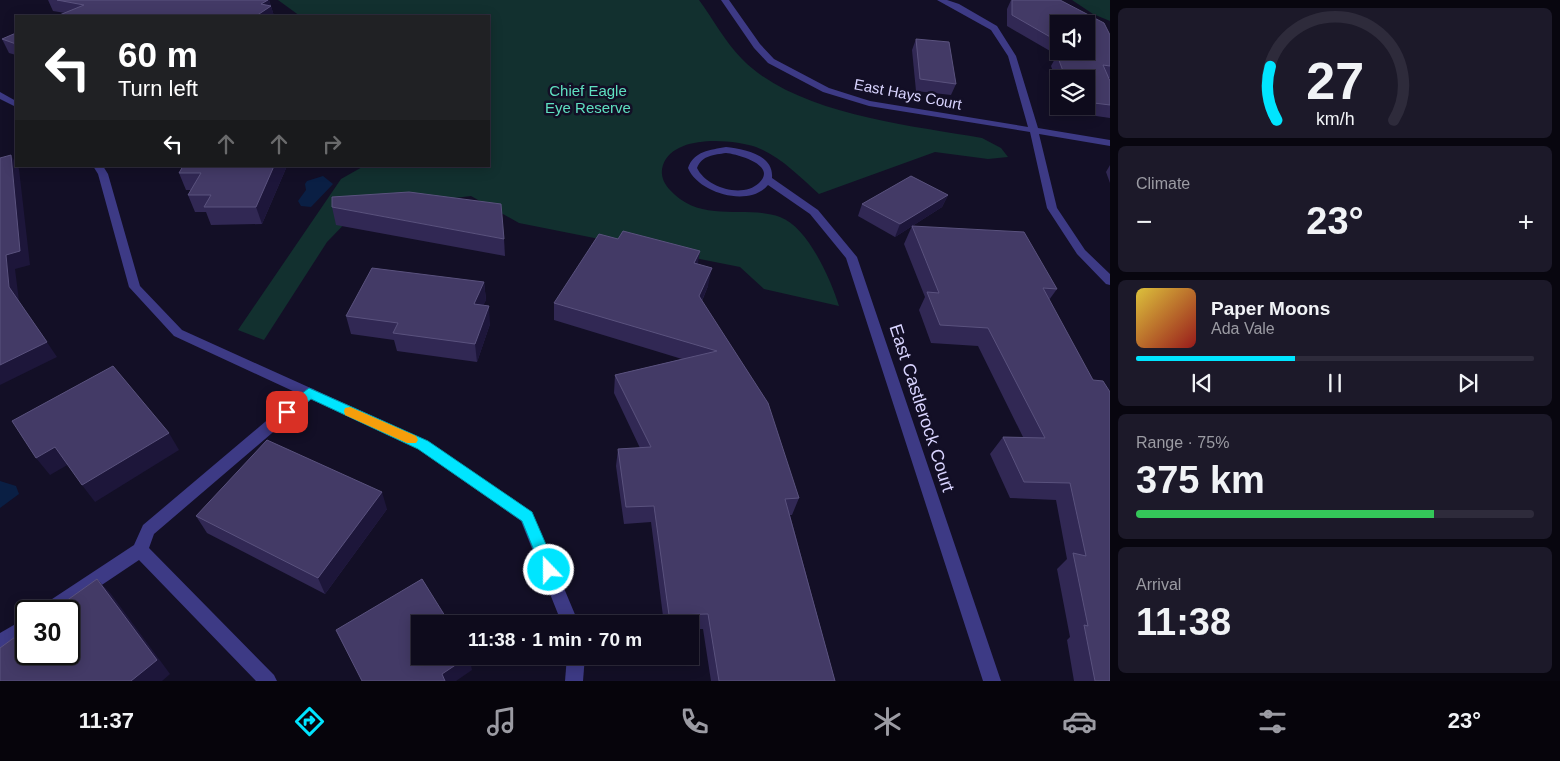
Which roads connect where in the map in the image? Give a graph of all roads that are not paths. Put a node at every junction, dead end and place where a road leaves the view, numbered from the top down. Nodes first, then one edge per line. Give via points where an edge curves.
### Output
1 (725, 0) edge
2 (941, 0) edge
3 (0, 95) edge
4 (15, 103) edge
5 (1034, 132) junction
6 (1110, 143) edge
7 (99, 167) edge
8 (768, 180) junction
9 (1110, 281) edge
10 (309, 393) junction
11 (140, 550) junction
12 (65, 600) edge
13 (568, 615) edge
14 (15, 633) edge
15 (0, 643) edge
16 (575, 665) edge
17 (268, 681) edge
18 (574, 681) edge
19 (992, 681) edge

1 - 5 street, East Hays Court via 771,61 826,90 869,103
2 - 5 street via 994,28 1012,56
3 - 4 street
5 - 6 street, East Hays Court
5 - 9 street via 1052,208 1081,252
7 - 10 street via 135,287 178,333
8 - 8 street, East Castlerock Court via 769,172 764,164 741,152 712,151 701,155 692,170 706,186 727,192 749,192
8 - 19 street, East Castlerock Court via 814,212 852,257
10 - 11 street via 148,530
10 - 13 street via 423,445 527,517
11 - 12 street
11 - 17 street
14 - 15 street
16 - 18 street

